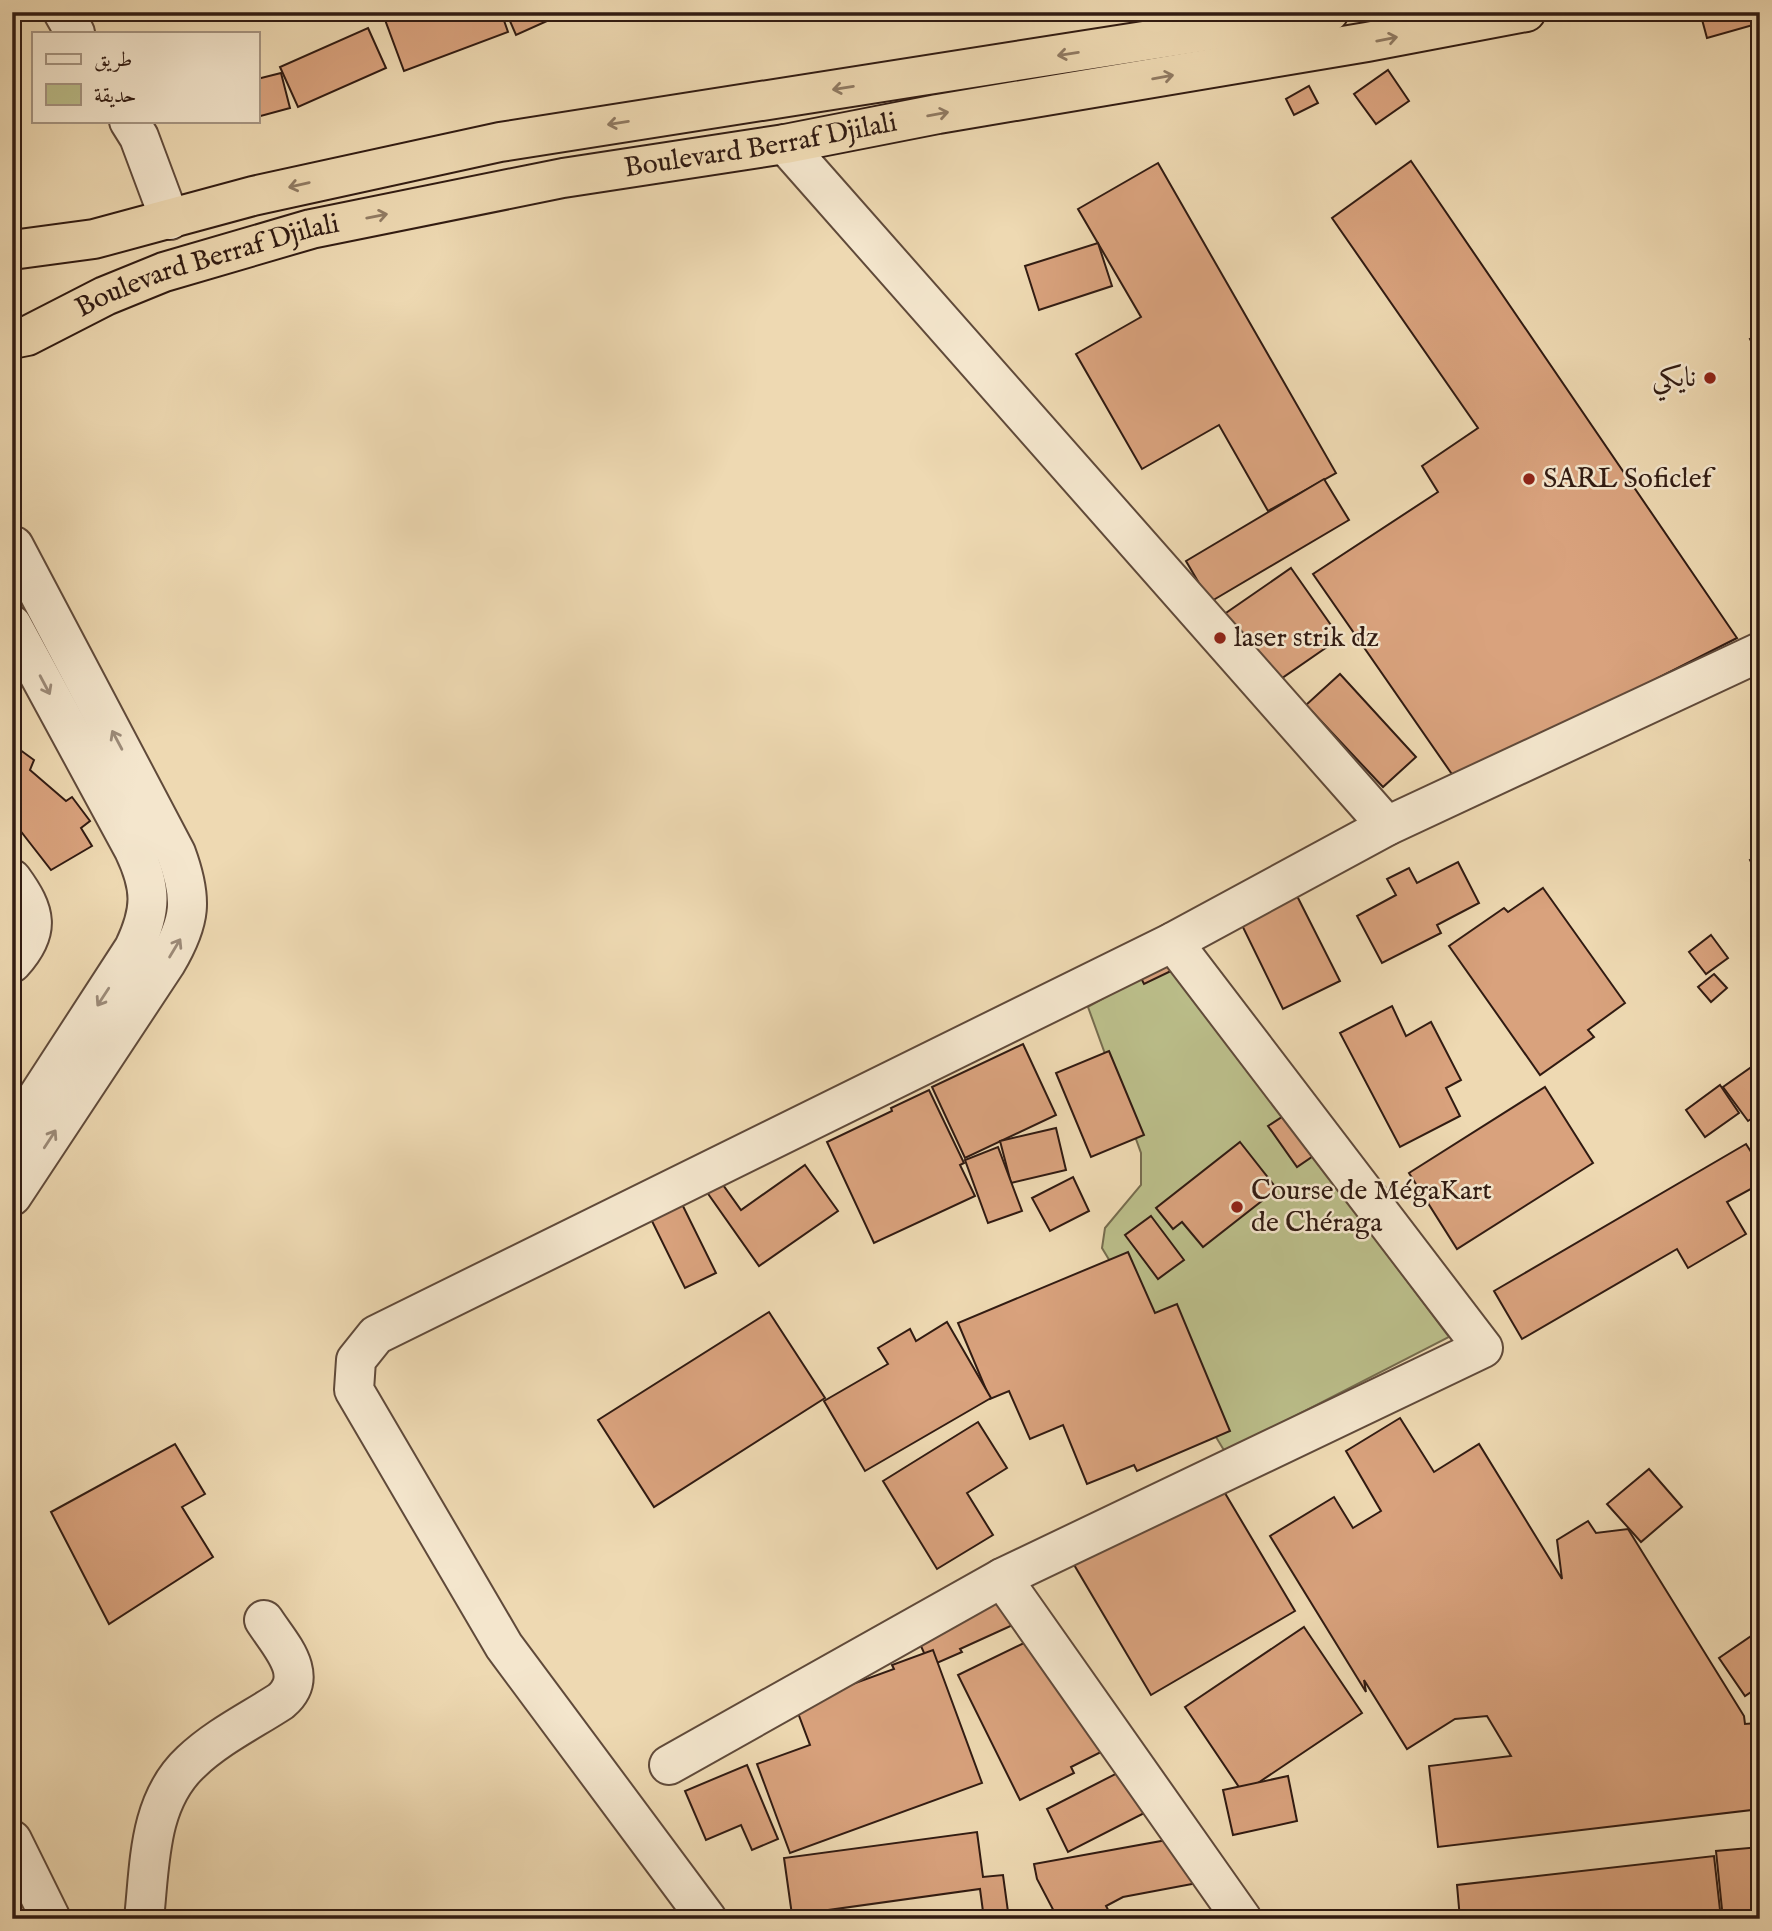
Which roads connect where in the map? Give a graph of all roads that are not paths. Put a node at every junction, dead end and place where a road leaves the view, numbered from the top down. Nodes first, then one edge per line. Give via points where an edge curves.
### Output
1 (62, 12) edge
2 (1329, 12) edge
3 (1526, 12) edge
4 (74, 32) edge
5 (130, 122) edge
6 (785, 144) junction
7 (170, 220) junction
8 (12, 250) edge
9 (12, 339) edge
10 (14, 546) dead end
11 (12, 625) edge
12 (1760, 652) edge
13 (1387, 826) junction
14 (12, 879) edge
15 (1173, 942) junction
16 (12, 963) edge
17 (12, 1136) edge
18 (12, 1196) edge
19 (1002, 1578) junction
20 (264, 1620) dead end
21 (669, 1765) dead end
22 (12, 1840) edge
23 (51, 1919) edge
24 (144, 1919) edge
25 (707, 1919) edge
26 (1242, 1919) edge

1 - 4 street
2 -> 7 highway, Boulevard Berraf Djilali via 500,142 266,193
6 -> 3 highway, Boulevard Berraf Djilali
5 - 7 street
9 -> 6 highway, Boulevard Berraf Djilali via 164,272 311,229 563,178
6 - 13 street
7 - 8 highway, Boulevard Berraf Djilali via 94,239
18 -> 10 street via 166,963 181,938 188,910 187,880 177,853
11 -> 17 street via 134,850 145,873 149,899 145,925 134,948
12 - 13 street
13 - 15 street
14 - 16 street via 32,915 26,948
15 - 19 street via 1483,1348
15 - 25 street via 376,1335 356,1360 354,1390 504,1646
19 - 21 street
19 - 26 street
20 - 24 street via 291,1663 294,1684 281,1701 191,1761 173,1783 153,1835
22 - 23 street

